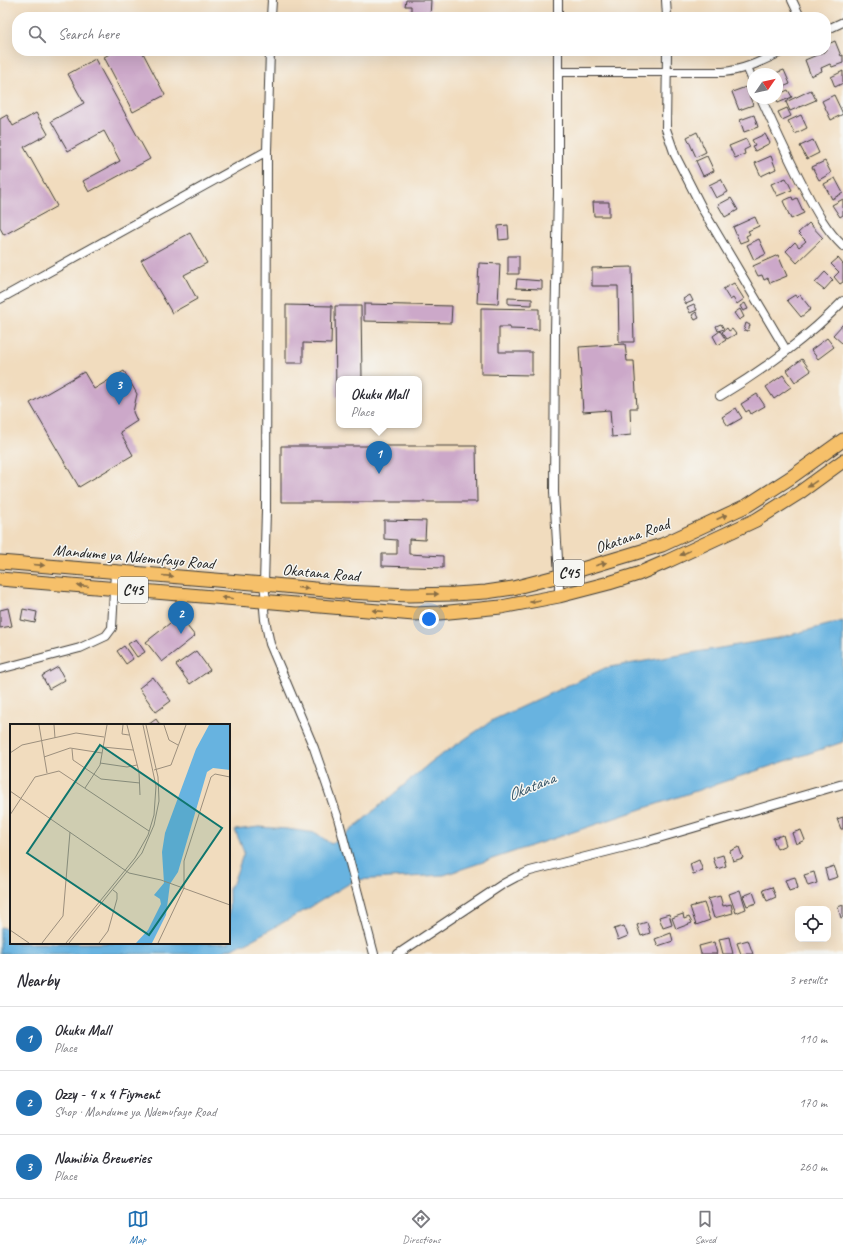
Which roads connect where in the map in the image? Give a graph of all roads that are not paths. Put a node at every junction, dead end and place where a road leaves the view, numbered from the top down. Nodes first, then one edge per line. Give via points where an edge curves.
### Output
1 (272, 0) edge
2 (558, 0) edge
3 (666, 0) edge
4 (792, 0) edge
5 (271, 12) edge
6 (558, 12) edge
7 (666, 12) edge
8 (798, 12) edge
9 (843, 22) edge
10 (831, 28) edge
11 (270, 56) edge
12 (558, 56) edge
13 (667, 56) edge
14 (772, 56) edge
15 (747, 67) joint
16 (558, 72) junction
17 (667, 73) junction
18 (764, 104) edge
19 (267, 151) junction
20 (843, 246) edge
21 (0, 299) edge
22 (843, 301) edge
23 (786, 350) junction
24 (720, 396) dead end
25 (843, 440) edge
26 (843, 461) edge
27 (0, 562) edge
28 (115, 572) junction
29 (559, 576) junction
30 (0, 579) edge
31 (264, 584) junction
32 (114, 588) junction
33 (559, 596) junction
34 (266, 602) junction
35 (0, 668) edge
36 (843, 784) edge
37 (374, 954) edge
38 (398, 954) edge

1 - 5 street
2 - 6 street
3 - 7 street
4 - 8 street
9 - 10 street
11 - 19 street
12 - 16 street
13 - 17 street
14 - 15 street
15 - 17 street via 723,72
16 - 17 street
16 - 29 street via 554,492
17 - 23 street via 666,129 675,155 703,210
18 - 20 street via 822,222
19 - 21 street
19 - 31 street
22 - 23 street
23 - 24 street
29 -> 25 main road, Okatana Road / C45 via 662,545 748,504
26 -> 33 main road, C45 via 800,493 756,520 638,574
27 -> 28 main road, Mandume ya Ndemufayo Road / C45
28 -> 31 main road, Mandume ya Ndemufayo Road / C45
28 - 32 street
31 -> 29 main road, Okatana Road / C45 via 358,593 454,594 513,588
29 - 33 street
32 -> 30 main road, C45
31 - 34 street
34 -> 32 main road, C45
32 - 35 street via 112,628 106,636 80,648
33 -> 34 main road, C45 via 501,607 427,614
34 - 37 street via 265,620 270,644 314,748 338,818
36 - 38 street via 645,842 530,871 503,884

